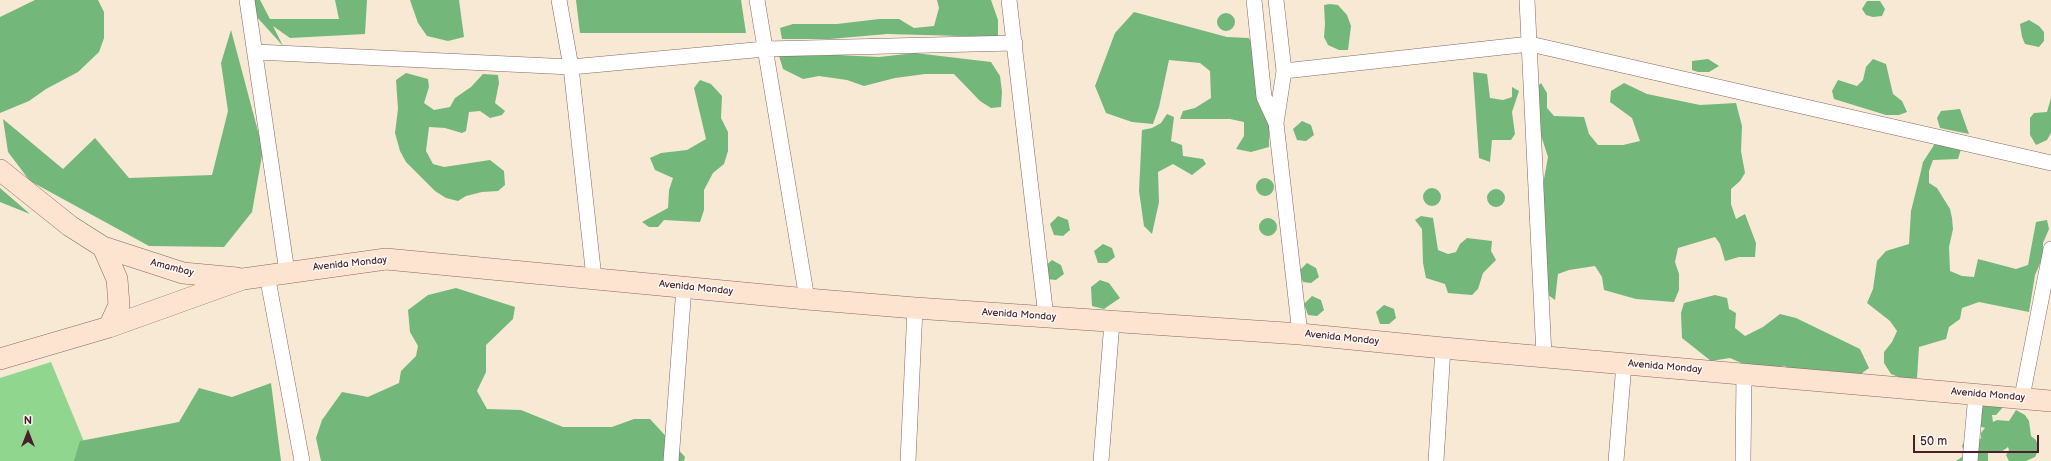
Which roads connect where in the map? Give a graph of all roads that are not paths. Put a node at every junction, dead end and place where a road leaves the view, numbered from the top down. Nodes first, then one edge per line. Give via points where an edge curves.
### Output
1 (247, 0) edge
2 (559, 0) edge
3 (757, 0) edge
4 (1009, 0) edge
5 (1254, 0) edge
6 (1276, 0) edge
7 (1527, 0) edge
8 (1015, 43) junction
9 (1530, 44) junction
10 (765, 49) junction
11 (256, 52) junction
12 (571, 67) junction
13 (1284, 71) junction
14 (1276, 123) junction
15 (2051, 163) edge
16 (0, 170) edge
17 (103, 247) junction
18 (2051, 249) edge
19 (287, 272) junction
20 (267, 275) junction
21 (594, 278) junction
22 (243, 279) junction
23 (684, 287) junction
24 (807, 299) junction
25 (915, 308) junction
26 (1046, 317) junction
27 (1112, 322) junction
28 (109, 327) junction
29 (1300, 334) junction
30 (1443, 348) junction
31 (1544, 356) junction
32 (0, 359) edge
33 (1624, 364) junction
34 (1744, 373) junction
35 (1976, 394) junction
36 (2022, 397) junction
37 (2051, 401) edge
38 (302, 461) edge
39 (671, 461) edge
40 (908, 461) edge
41 (1101, 461) edge
42 (1436, 461) edge
43 (1616, 461) edge
44 (1744, 461) edge
45 (1970, 461) edge

1 - 11 street
2 - 12 street
3 - 10 street
4 - 8 street
5 - 14 street via 1264,97
6 - 13 street
7 - 9 street
8 - 10 street
8 - 26 street
9 - 13 street
9 - 15 street
9 - 31 street
10 - 12 street
10 - 24 street
11 - 12 street
11 - 19 street
12 - 21 street
13 - 14 street
14 - 29 street
16 - 17 main road, Amambay via 70,226
17 - 22 main road, Amambay via 183,273
17 - 28 main road via 117,279 119,306
18 - 36 street
19 - 20 main road, Avenida Monday
19 - 21 main road, Avenida Monday via 386,259
20 - 22 main road, Avenida Monday
20 - 38 street
21 - 23 main road, Avenida Monday
22 - 28 main road, Avenida Monday
23 - 24 main road, Avenida Monday
23 - 39 street
24 - 25 main road, Avenida Monday
25 - 26 main road, Avenida Monday
25 - 40 street
26 - 27 main road, Avenida Monday
27 - 29 main road, Avenida Monday
27 - 41 street
28 - 32 main road, Avenida Monday
29 - 30 main road, Avenida Monday
30 - 31 main road, Avenida Monday
30 - 42 street
31 - 33 main road, Avenida Monday
33 - 34 main road, Avenida Monday
33 - 43 street
34 - 35 main road, Avenida Monday
34 - 44 street
35 - 36 main road, Avenida Monday
35 - 45 street
36 - 37 main road, Avenida Monday

